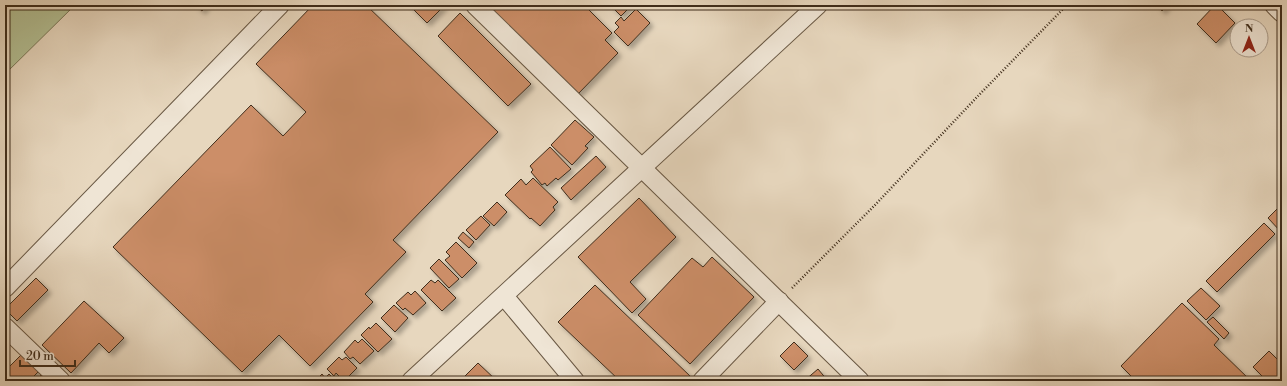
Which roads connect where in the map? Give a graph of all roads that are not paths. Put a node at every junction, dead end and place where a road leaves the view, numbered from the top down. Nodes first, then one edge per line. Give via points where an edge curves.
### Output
1 (280, 5) edge
2 (475, 5) edge
3 (818, 5) edge
4 (1274, 5) edge
5 (1282, 14) edge
6 (642, 169) junction
7 (5, 288) edge
8 (504, 296) junction
9 (779, 301) junction
10 (5, 327) edge
11 (61, 381) edge
12 (411, 381) edge
13 (575, 381) edge
14 (702, 381) edge
15 (860, 381) edge

1 - 7 street
2 - 6 street
3 - 6 street
4 - 5 street
6 - 8 street
6 - 9 street
8 - 12 street
8 - 13 street
9 - 14 street
9 - 15 street
10 - 11 street

